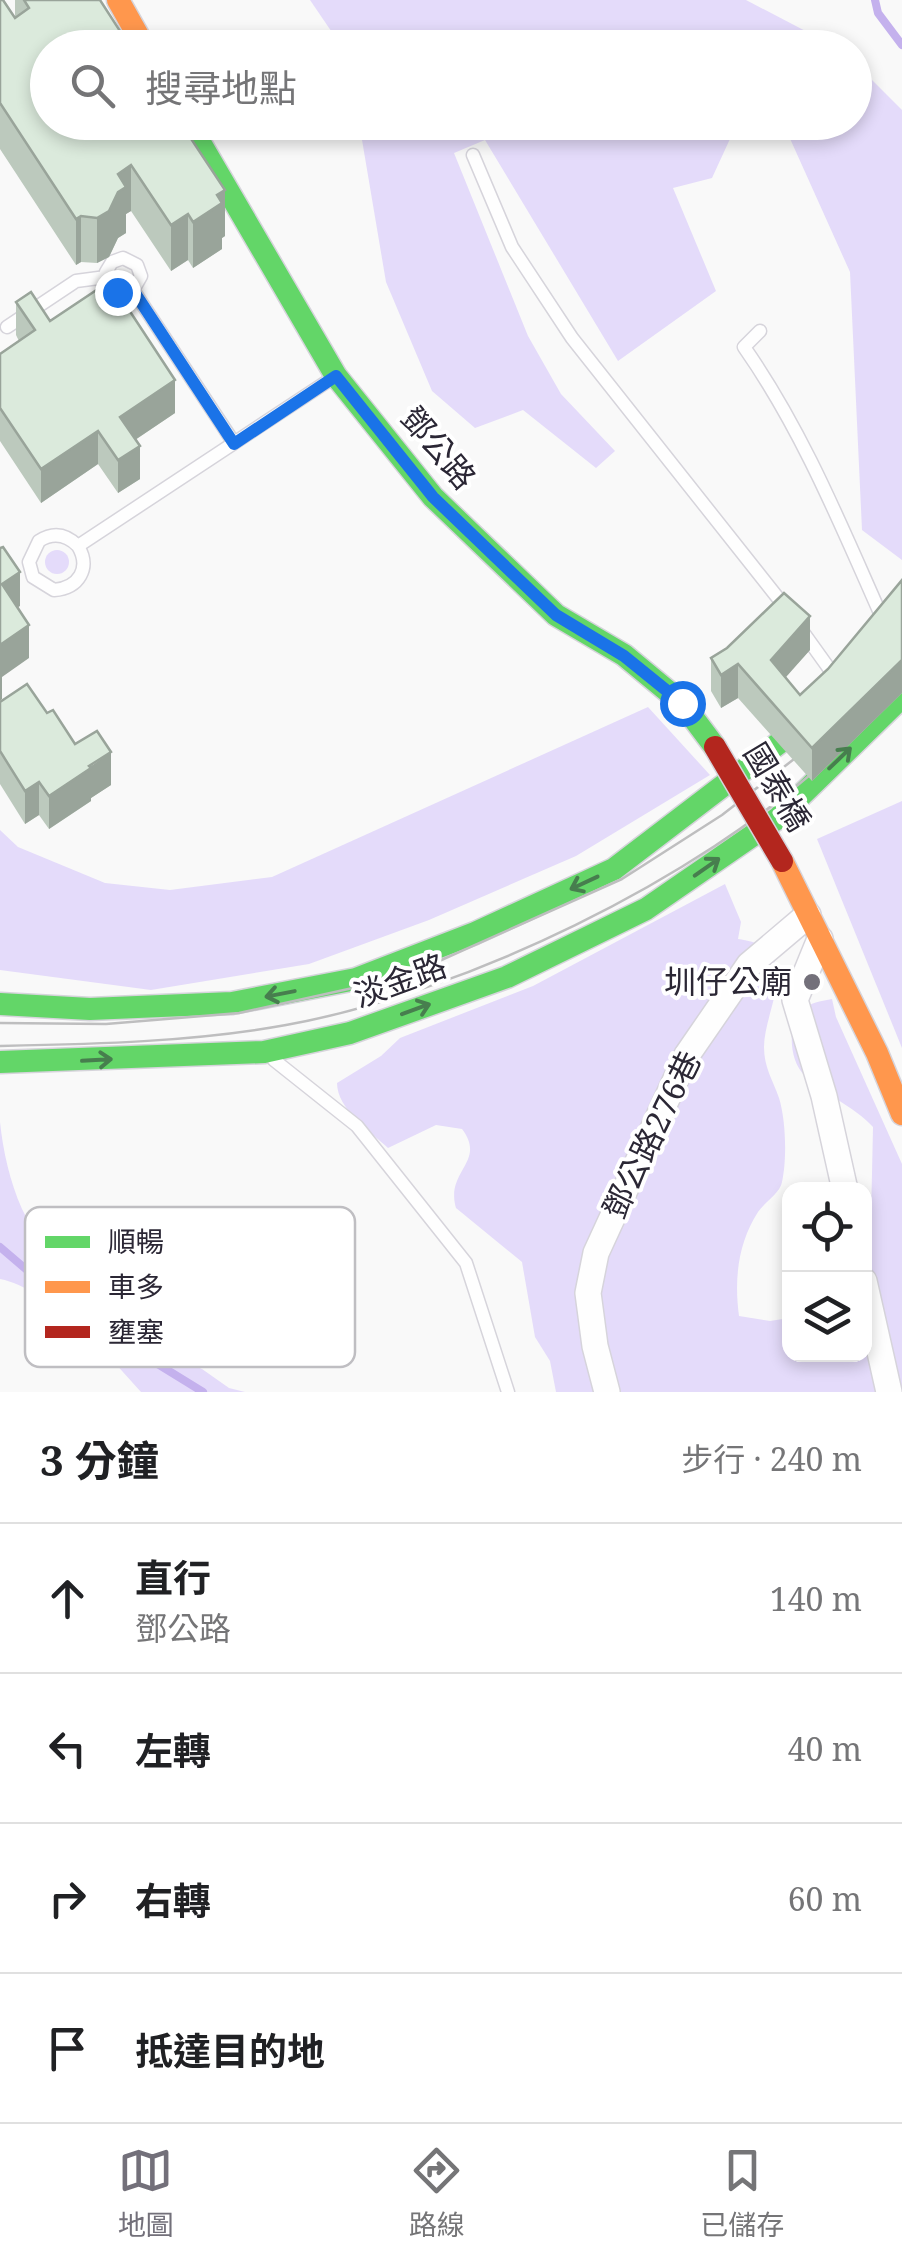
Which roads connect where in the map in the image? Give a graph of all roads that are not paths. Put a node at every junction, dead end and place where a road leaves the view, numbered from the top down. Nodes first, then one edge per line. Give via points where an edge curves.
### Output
1 (118, 0) edge
2 (135, 30) edge
3 (198, 140) edge
4 (474, 155) dead end
5 (106, 277) junction
6 (133, 290) junction
7 (6, 327) dead end
8 (760, 330) dead end
9 (336, 376) junction
10 (234, 444) junction
11 (78, 546) junction
12 (889, 627) edge
13 (857, 664) edge
14 (833, 690) joint
15 (902, 698) edge
16 (778, 742) dead end
17 (715, 747) joint
18 (770, 823) junction
19 (808, 915) junction
20 (820, 939) junction
21 (0, 1004) edge
22 (264, 1052) junction
23 (0, 1062) edge
24 (902, 1114) edge
25 (842, 1182) edge
26 (872, 1316) edge
27 (508, 1392) edge
28 (606, 1392) edge
29 (889, 1392) edge

1 - 2 main road
3 - 9 main road, 鄧公路
4 - 14 lane via 512,246 572,338 755,566
5 - 6 lane via 117,292
5 - 6 lane via 112,262 133,261 141,276
5 - 7 lane via 76,282
6 - 10 lane
8 - 12 lane via 744,346 774,390
9 - 10 lane
9 - 17 main road, 鄧公路 via 433,497 556,615 624,656 682,703
10 - 11 lane
11 - 11 lane via 63,536 39,541 30,554 33,577 54,590 75,583 84,560
13 - 14 main road
18 -> 15 main road, 淡金路
16 -> 21 main road, 淡金路 via 614,869 356,979 232,1002 90,1009
17 - 18 main road, 國泰橋, bridge
18 - 19 main road, 國泰橋, bridge
22 -> 18 main road, 淡金路 via 350,1033 507,976 646,909
19 - 20 main road
19 - 28 street, 鄧公路276巷 via 749,965 687,1055 596,1253 588,1293
20 - 24 main road
20 - 25 street via 794,1000
23 -> 22 main road, 淡金路
22 - 27 lane via 357,1126 466,1263
26 - 29 street

